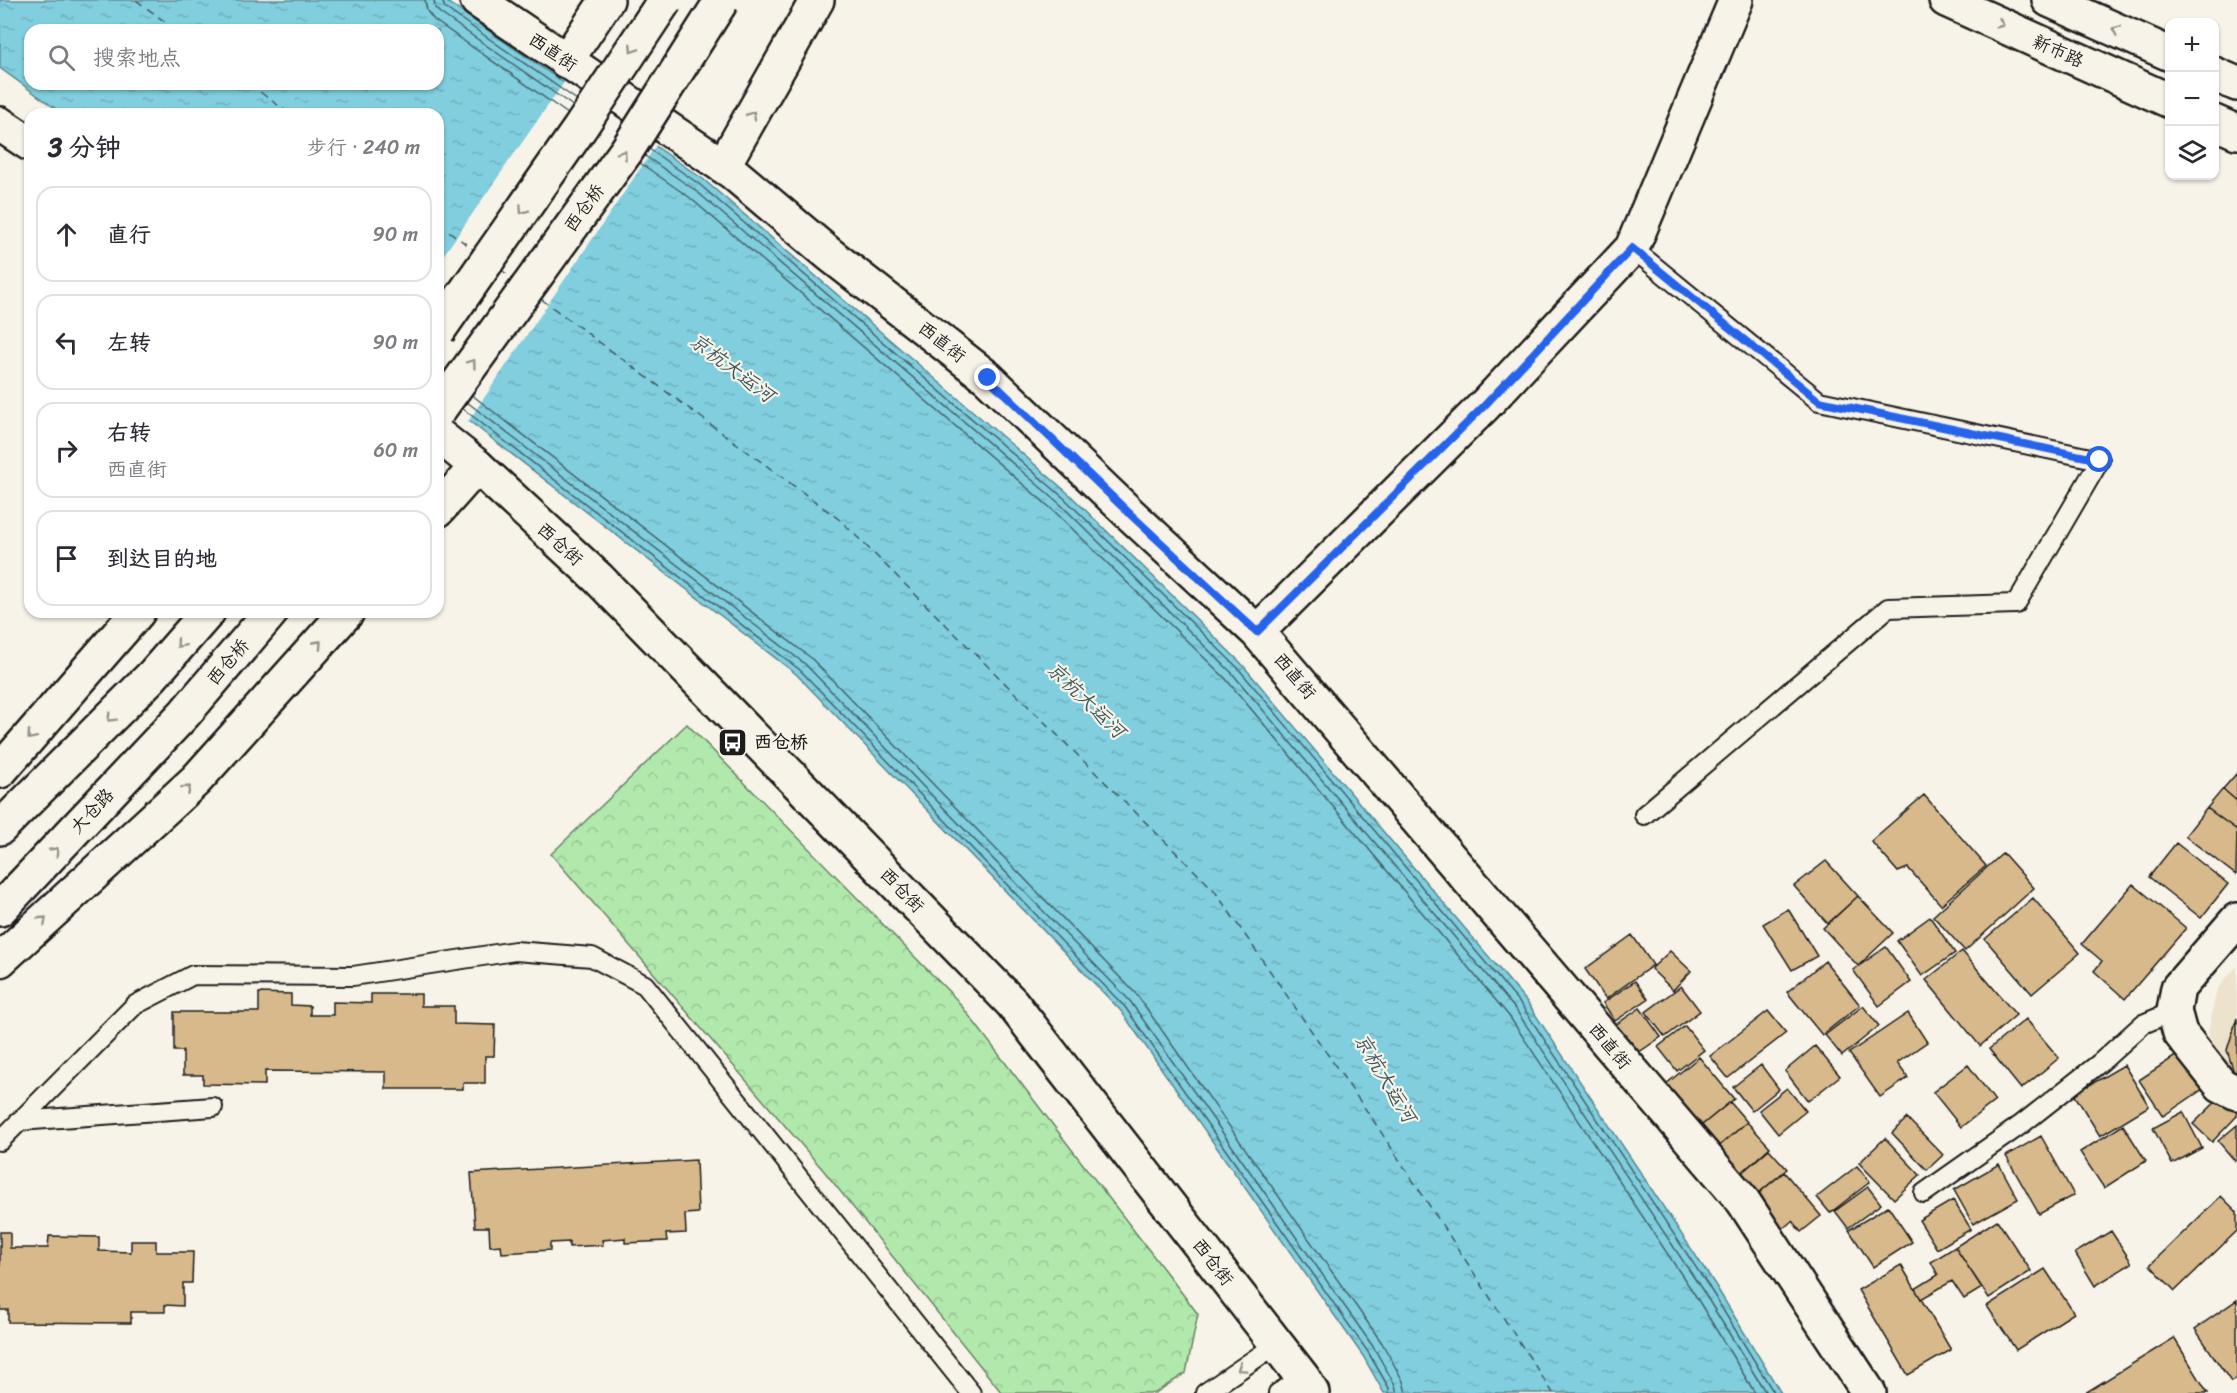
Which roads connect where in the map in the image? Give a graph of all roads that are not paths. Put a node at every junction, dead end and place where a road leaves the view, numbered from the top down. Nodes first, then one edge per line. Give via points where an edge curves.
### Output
1 (477, 0) edge
2 (607, 0) edge
3 (665, 0) edge
4 (722, 0) edge
5 (817, 0) edge
6 (1736, 0) edge
7 (1947, 0) edge
8 (2049, 0) edge
9 (2165, 52) edge
10 (566, 61) junction
11 (2219, 76) edge
12 (2237, 84) edge
13 (2165, 99) edge
14 (0, 124) edge
15 (2219, 124) edge
16 (2237, 132) edge
17 (24, 140) edge
18 (723, 166) junction
19 (1632, 248) junction
20 (444, 322) edge
21 (444, 403) edge
22 (444, 440) edge
23 (477, 466) junction
24 (444, 503) edge
25 (133, 618) edge
26 (203, 618) edge
27 (266, 618) edge
28 (342, 618) edge
29 (1257, 632) junction
30 (185, 713) joint
31 (0, 771) edge
32 (1644, 815) dead end
33 (0, 828) edge
34 (0, 909) edge
35 (2237, 920) edge
36 (0, 960) edge
37 (2174, 1011) junction
38 (2237, 1094) edge
39 (213, 1107) dead end
40 (19, 1121) junction
41 (0, 1141) edge
42 (1924, 1193) dead end
43 (1277, 1344) junction
44 (1298, 1388) edge
45 (971, 1393) edge
46 (1205, 1393) edge
47 (1869, 1393) edge

1 - 10 street, 西直街
2 - 10 street
3 -> 20 street, bridge
21 -> 4 street, 西仓桥, bridge via 627,150
18 -> 5 street
6 - 19 street
7 -> 13 street, 新市路
9 -> 8 street
10 - 18 street, 西直街
11 - 12 street
14 - 17 street
15 - 16 street
18 - 29 street, 西直街 via 988,378
19 - 29 street via 1485,405
19 - 32 lane via 1819,401 2100,460 2016,604 1888,608
22 - 23 street, 西仓街
23 - 24 street
23 - 43 street, 西仓街 via 598,578 1012,1003
25 -> 31 street
26 -> 33 street via 152,676
27 - 30 street, 西仓桥
36 -> 28 street via 196,780
29 - 47 street, 西直街 via 1743,1201
34 -> 30 street, 大仓路
35 - 37 street via 2178,988
37 - 38 street via 2180,1033 2222,1085
37 - 42 lane via 2143,1024 2022,1124
39 - 40 lane
40 - 41 lane
40 - 45 lane via 135,1005 193,975 353,976 515,951 592,957 645,985
43 - 44 street, 西仓街
43 -> 46 lane

